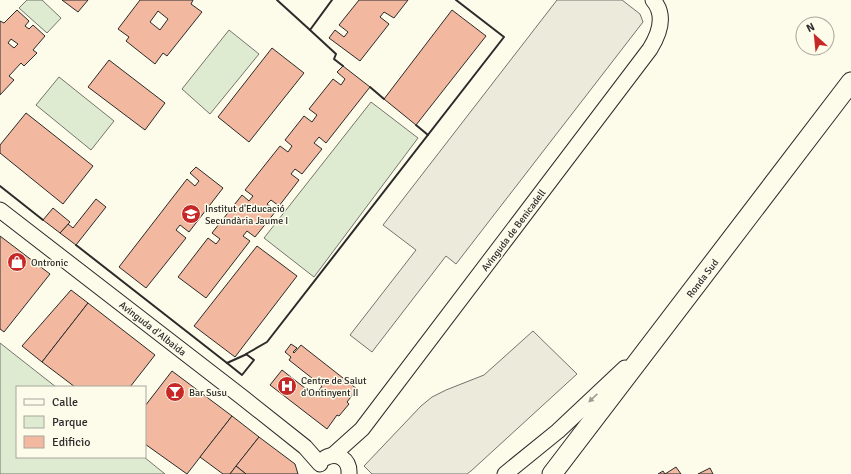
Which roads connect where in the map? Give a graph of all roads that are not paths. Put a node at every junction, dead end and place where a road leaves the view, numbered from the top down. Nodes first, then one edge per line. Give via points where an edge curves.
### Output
1 (653, 0) edge
2 (851, 82) edge
3 (0, 210) edge
4 (652, 343) junction
5 (362, 429) junction
6 (325, 462) edge
7 (350, 470) edge
8 (505, 474) edge
9 (552, 474) edge

1 - 5 street, Avinguda de Benicadell via 660,11 660,29 642,61
2 - 4 main road, Ronda Sud
3 - 6 street, Avinguda d'Albaida
4 -> 8 street via 558,431
4 - 9 main road, Ronda Sud
5 - 6 street
5 - 7 street
6 - 7 street, Avinguda d'Albaida via 342,458

